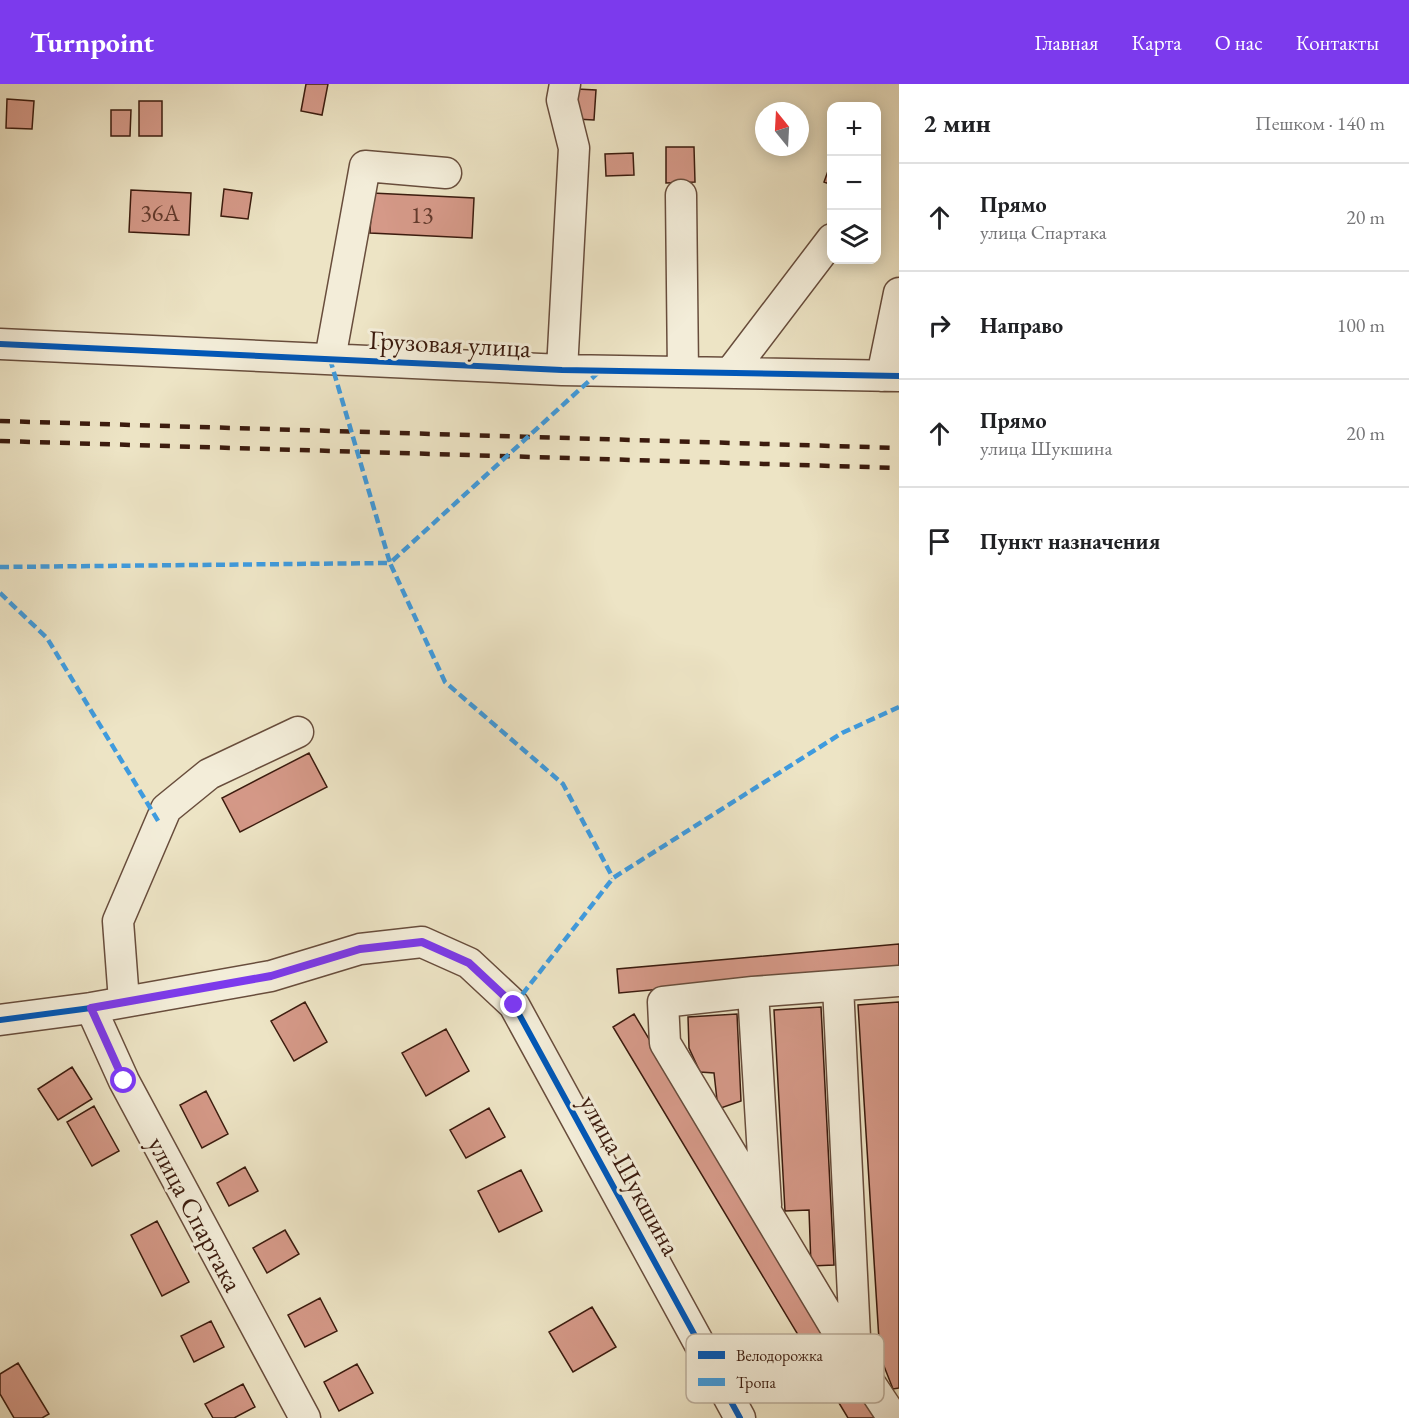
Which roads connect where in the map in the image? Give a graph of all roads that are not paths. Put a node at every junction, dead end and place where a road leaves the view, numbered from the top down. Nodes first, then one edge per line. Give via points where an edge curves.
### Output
1 (565, 84) edge
2 (446, 173) dead end
3 (681, 195) dead end
4 (827, 244) edge
5 (899, 293) edge
6 (0, 344) edge
7 (330, 359) junction
8 (562, 370) junction
9 (682, 372) junction
10 (730, 373) junction
11 (890, 376) edge
12 (298, 732) dead end
13 (899, 981) edge
14 (838, 986) junction
15 (753, 992) junction
16 (124, 1001) junction
17 (91, 1008) junction
18 (2, 1017) edge
19 (766, 1209) junction
20 (694, 1334) edge
21 (840, 1334) edge
22 (855, 1334) edge
23 (732, 1403) edge
24 (883, 1403) edge
25 (305, 1418) edge
26 (740, 1418) edge
27 (893, 1418) edge

1 - 8 street via 562,100 574,147
2 - 7 street via 365,166
3 - 9 street
4 - 10 street
5 - 11 street
6 - 7 street, Грузовая улица
7 - 8 street, Грузовая улица
8 - 9 street, Грузовая улица
9 - 10 street, Грузовая улица
10 - 11 street, Грузовая улица
12 - 16 street via 208,774 166,809 118,921
13 - 14 street
14 - 15 street
14 - 22 street
15 - 19 street
15 - 19 street via 663,1002 665,1043
16 - 17 street, улица Шукшина
16 - 20 street, улица Шукшина via 271,976 360,949 411,943 422,942 469,963 514,1005
17 - 18 street, улица Шукшина
17 - 25 street, улица Спартака via 124,1081
19 - 21 street
23 - 26 street, улица Шукшина
24 - 27 street

